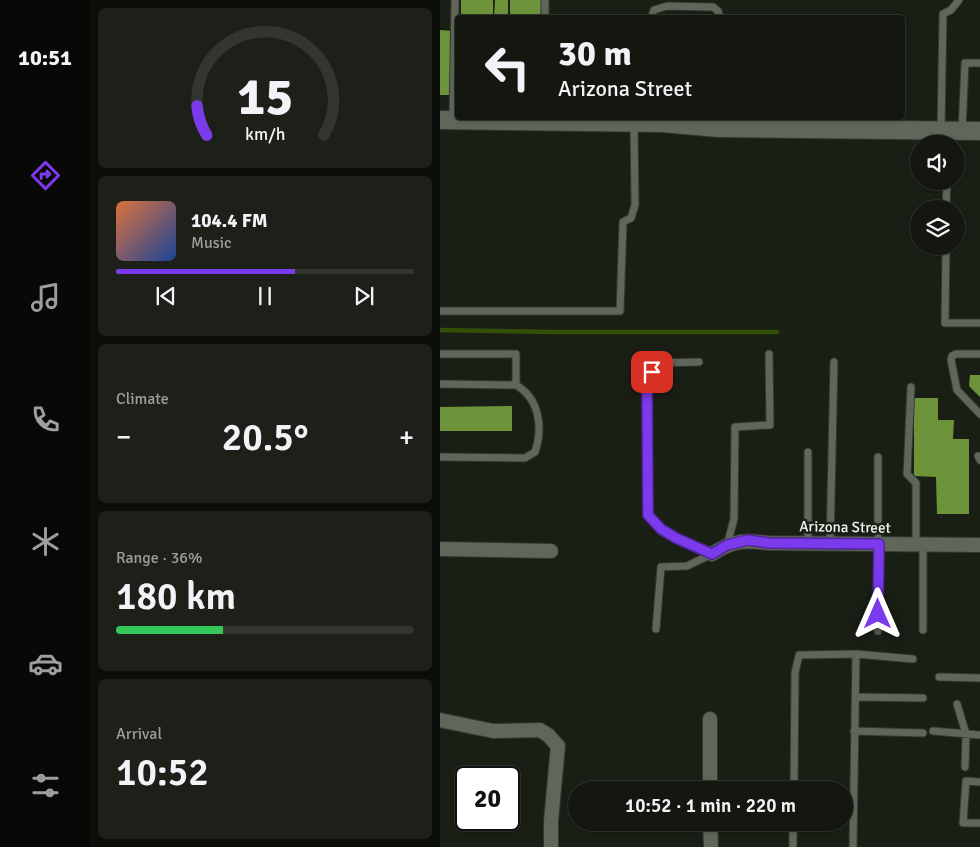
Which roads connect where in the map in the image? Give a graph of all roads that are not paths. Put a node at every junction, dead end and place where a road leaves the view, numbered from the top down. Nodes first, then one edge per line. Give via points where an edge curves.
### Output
1 (455, 0) edge
2 (545, 0) edge
3 (959, 0) edge
4 (545, 15) edge
5 (652, 15) edge
6 (719, 15) edge
7 (980, 63) edge
8 (446, 120) edge
9 (598, 120) edge
10 (643, 121) edge
11 (719, 123) edge
12 (980, 131) edge
13 (949, 134) edge
14 (946, 255) edge
15 (440, 311) edge
16 (980, 323) edge
17 (440, 354) edge
18 (769, 354) dead end
19 (980, 354) edge
20 (699, 362) dead end
21 (834, 362) dead end
22 (440, 384) edge
23 (516, 386) junction
24 (911, 387) dead end
25 (980, 414) edge
26 (808, 452) dead end
27 (440, 457) edge
28 (878, 458) dead end
29 (808, 543) junction
30 (830, 544) junction
31 (879, 544) junction
32 (727, 545) junction
33 (920, 545) junction
34 (980, 545) edge
35 (440, 549) edge
36 (551, 551) dead end
37 (712, 554) junction
38 (656, 629) dead end
39 (923, 630) dead end
40 (878, 631) dead end
41 (856, 654) junction
42 (913, 660) dead end
43 (939, 677) dead end
44 (980, 678) edge
45 (855, 697) junction
46 (923, 698) dead end
47 (957, 704) dead end
48 (710, 719) dead end
49 (440, 720) edge
50 (854, 731) junction
51 (933, 731) dead end
52 (923, 733) dead end
53 (966, 734) junction
54 (980, 735) edge
55 (965, 767) dead end
56 (710, 781) edge
57 (794, 781) edge
58 (980, 782) edge
59 (853, 798) edge
60 (980, 823) edge
61 (710, 831) edge
62 (793, 831) edge
63 (853, 831) edge
64 (551, 847) edge
65 (710, 847) edge
66 (793, 847) edge
67 (853, 847) edge

1 - 8 lane
2 - 4 lane
3 - 13 lane via 943,14
5 - 6 lane via 654,10 666,6 713,7
7 - 13 lane via 965,63
9 - 10 street
10 - 11 street
10 - 15 lane via 635,205 630,218 623,222 620,311
11 - 13 street
12 - 13 street
14 - 16 lane via 946,323
17 - 23 lane via 516,354
18 - 32 lane via 770,425 735,427 734,519
19 - 25 lane via 956,354 951,360 957,390
20 - 37 lane via 657,363 647,382 648,515 661,529
21 - 30 lane
22 - 23 lane
23 - 27 lane via 525,390 540,424 535,452 525,458
24 - 33 lane via 907,474 916,483
26 - 29 lane
28 - 31 lane
29 - 30 street, Arizona Street
29 - 32 street, Arizona Street via 748,540
30 - 31 street, Arizona Street
31 - 33 street, Arizona Street
31 - 40 lane
32 - 37 street, Arizona Street
33 - 34 street, Arizona Street
33 - 39 lane
35 - 36 street
37 - 38 lane via 687,566 661,567
41 - 42 lane
41 - 45 lane
41 - 57 lane via 799,655 795,674
43 - 44 lane
45 - 46 lane
45 - 50 lane
47 - 53 lane
48 - 56 street
49 - 64 street via 493,731 540,730 558,746
50 - 52 lane
50 - 59 lane
51 - 53 lane
53 - 54 lane
53 - 55 lane
58 - 60 lane via 966,781 963,823
61 - 65 street
62 - 66 lane
63 - 67 lane

